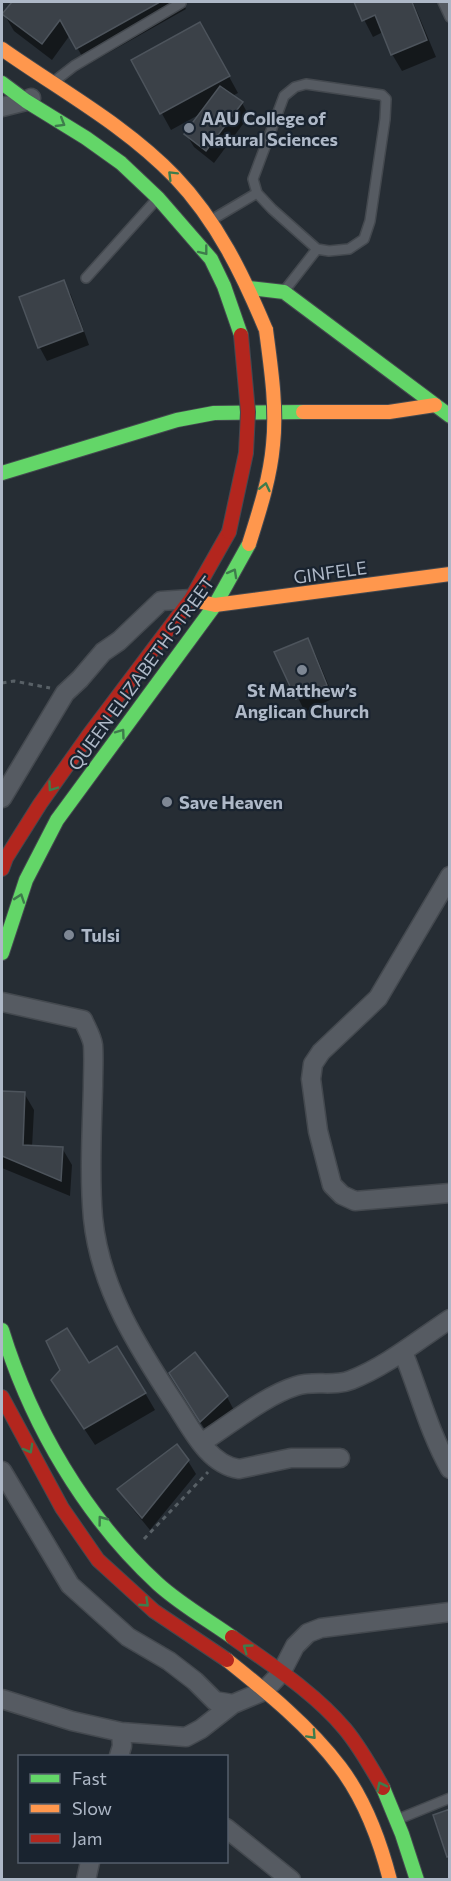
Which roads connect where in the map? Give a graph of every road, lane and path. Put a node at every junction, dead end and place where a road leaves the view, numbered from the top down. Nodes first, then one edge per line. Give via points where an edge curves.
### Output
1 (443, 2) edge
2 (182, 3) edge
3 (450, 17) edge
4 (2, 49) edge
5 (2, 83) edge
6 (51, 83) junction
7 (26, 101) junction
8 (2, 107) edge
9 (257, 193) junction
10 (158, 198) junction
11 (211, 220) junction
12 (317, 249) junction
13 (86, 278) dead end
14 (249, 288) junction
15 (284, 292) junction
16 (435, 405) junction
17 (450, 416) edge
18 (2, 473) edge
19 (450, 574) edge
20 (191, 599) junction
21 (215, 605) junction
22 (2, 683) edge
23 (65, 693) junction
24 (2, 798) edge
25 (2, 869) edge
26 (450, 876) edge
27 (2, 953) edge
28 (2, 1002) edge
29 (450, 1193) edge
30 (450, 1319) edge
31 (2, 1330) edge
32 (403, 1352) junction
33 (2, 1397) edge
34 (201, 1443) junction
35 (340, 1458) dead end
36 (218, 1461) junction
37 (450, 1469) edge
38 (2, 1471) edge
39 (128, 1555) junction
40 (450, 1612) edge
41 (281, 1673) junction
42 (264, 1691) junction
43 (2, 1701) edge
44 (233, 1704) junction
45 (124, 1748) edge
46 (450, 1798) edge
47 (396, 1821) junction
48 (228, 1830) edge
49 (90, 1863) edge
50 (86, 1880) edge
51 (291, 1880) edge
52 (390, 1880) edge
53 (417, 1880) edge

1 - 3 lane
2 - 6 lane
4 - 6 main road, QUEEN ELIZABETH STREET
5 - 7 main road, QUEEN ELIZABETH STREET
6 - 7 street
11 -> 6 main road, QUEEN ELIZABETH STREET via 175,176 137,143
7 - 8 street
7 -> 10 main road, QUEEN ELIZABETH STREET via 121,163
9 - 11 lane
9 - 12 lane
9 - 12 lane via 253,179 284,96 295,87 306,84 382,95 387,103 385,119 364,239 350,249
10 - 13 lane
10 -> 20 main road, QUEEN ELIZABETH STREET, bridge via 211,259 224,286 241,334 248,412 246,453 229,532
11 - 14 main road, QUEEN ELIZABETH STREET
12 - 15 lane
14 - 15 main road
21 -> 14 main road, QUEEN ELIZABETH STREET, bridge via 249,543 266,488 273,445 274,393 266,330
15 - 16 main road
16 - 17 main road
16 - 18 main road via 389,412 214,413 177,420
19 - 21 main road, GINFELE
20 - 21 main road
20 - 23 street via 161,601 103,652
20 -> 25 main road, QUEEN ELIZABETH STREET via 40,804
27 -> 21 main road, QUEEN ELIZABETH STREET via 26,880 57,820
22 - 23 path via 14,681
23 - 24 street
26 - 29 street via 378,998 321,1052 313,1064 311,1079 318,1131 332,1185 342,1195 354,1201
28 - 34 street via 83,1020 93,1043 93,1217 107,1282 131,1333
30 - 32 street
39 -> 31 main road via 83,1496 39,1420
32 - 34 street via 352,1380 296,1386 271,1397
32 - 37 street via 437,1446
33 -> 42 main road via 62,1508 98,1560 154,1611 226,1659
34 - 36 street
35 - 36 street via 291,1458 239,1469
36 - 39 path
38 - 44 street via 70,1585 128,1637 169,1661 215,1701
41 -> 39 main road via 160,1586
40 - 41 street via 321,1628 308,1633 295,1646
41 - 42 street
47 -> 41 main road via 381,1784 356,1743 328,1711
42 - 44 street
42 -> 52 main road via 310,1732 341,1768 381,1845
43 - 45 street via 72,1721
44 - 45 street via 186,1737
46 - 47 lane
47 - 53 main road
48 - 51 street
49 - 50 street

